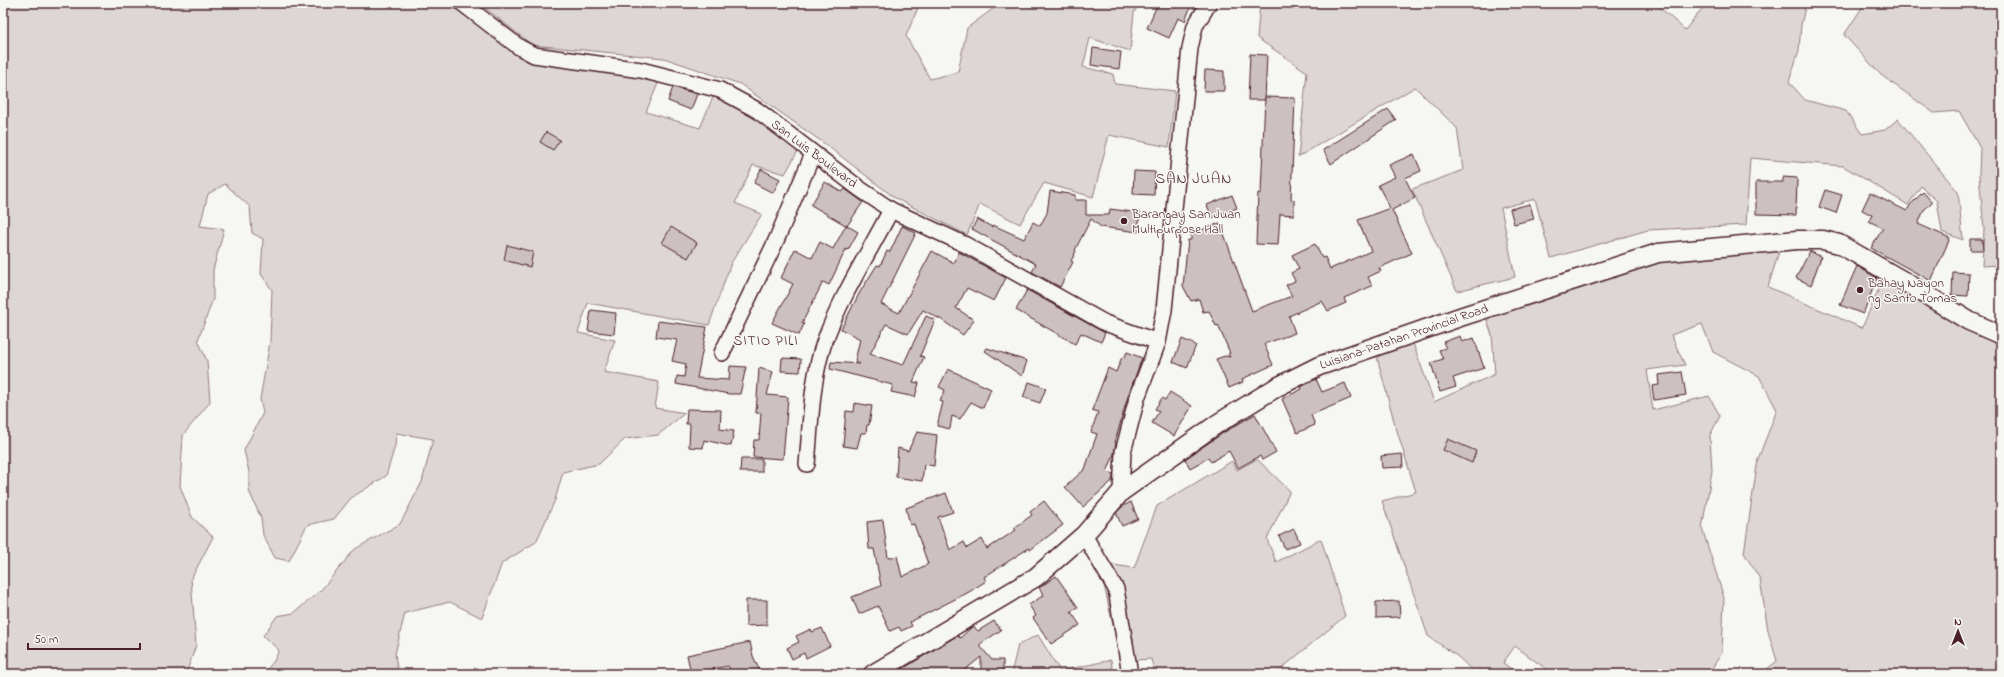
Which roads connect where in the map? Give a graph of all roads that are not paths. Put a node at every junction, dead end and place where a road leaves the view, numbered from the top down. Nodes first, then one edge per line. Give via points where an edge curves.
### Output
1 (462, 3) edge
2 (1209, 3) edge
3 (813, 154) junction
4 (891, 210) junction
5 (2001, 335) edge
6 (1158, 342) junction
7 (722, 353) dead end
8 (807, 464) dead end
9 (1121, 492) junction
10 (1084, 536) junction
11 (873, 674) edge
12 (1130, 674) edge

1 - 3 street, San Luis Boulevard via 519,47 534,55 641,70 720,90 757,110
2 - 6 street via 1196,26 1190,48 1164,310
3 - 4 street, San Luis Boulevard
3 - 7 street via 775,243
4 - 6 street, San Luis Boulevard via 966,245 1105,323
4 - 8 street via 825,340 819,360
5 - 9 street, Luisiana-Patahan Provincial Road via 1969,321 1839,244 1823,240 1797,240 1658,253 1319,366 1277,386 1217,424
6 - 9 street via 1137,398 1126,439
9 - 10 street, Luisiana-Patahan Provincial Road
10 - 11 street, Luisiana-Patahan Provincial Road via 1036,577
10 - 12 street via 1116,589

